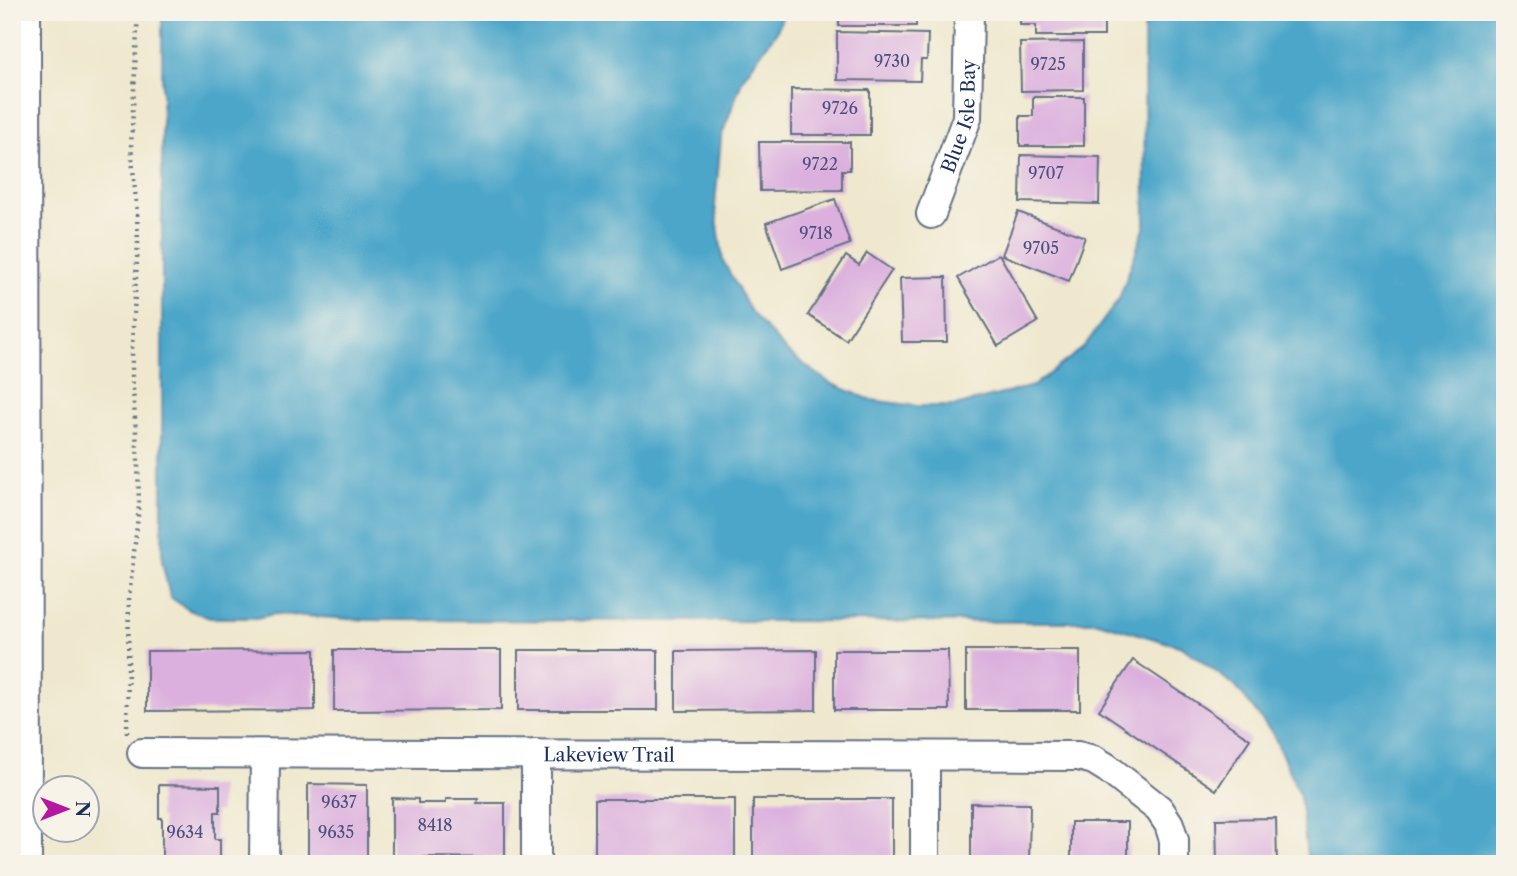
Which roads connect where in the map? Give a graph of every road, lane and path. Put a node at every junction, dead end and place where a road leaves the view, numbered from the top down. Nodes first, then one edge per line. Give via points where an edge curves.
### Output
1 (26, 12) edge
2 (138, 12) edge
3 (969, 12) edge
4 (931, 214) dead end
5 (142, 753) joint
6 (265, 754) junction
7 (536, 754) junction
8 (925, 755) junction
9 (27, 864) edge
10 (264, 864) edge
11 (536, 864) edge
12 (925, 864) edge
13 (1174, 864) edge

1 - 9 street
2 - 5 path via 131,147 138,243 132,375 139,507 129,598 127,750
3 - 4 street, Blue Isle Bay via 967,118
5 - 6 street, Lakeview Trail
6 - 7 street, Lakeview Trail
6 - 10 street
7 - 8 street, Lakeview Trail
7 - 11 street
8 - 12 street
8 - 13 street, Lakeview Trail via 1078,756 1094,760 1159,809 1174,840

